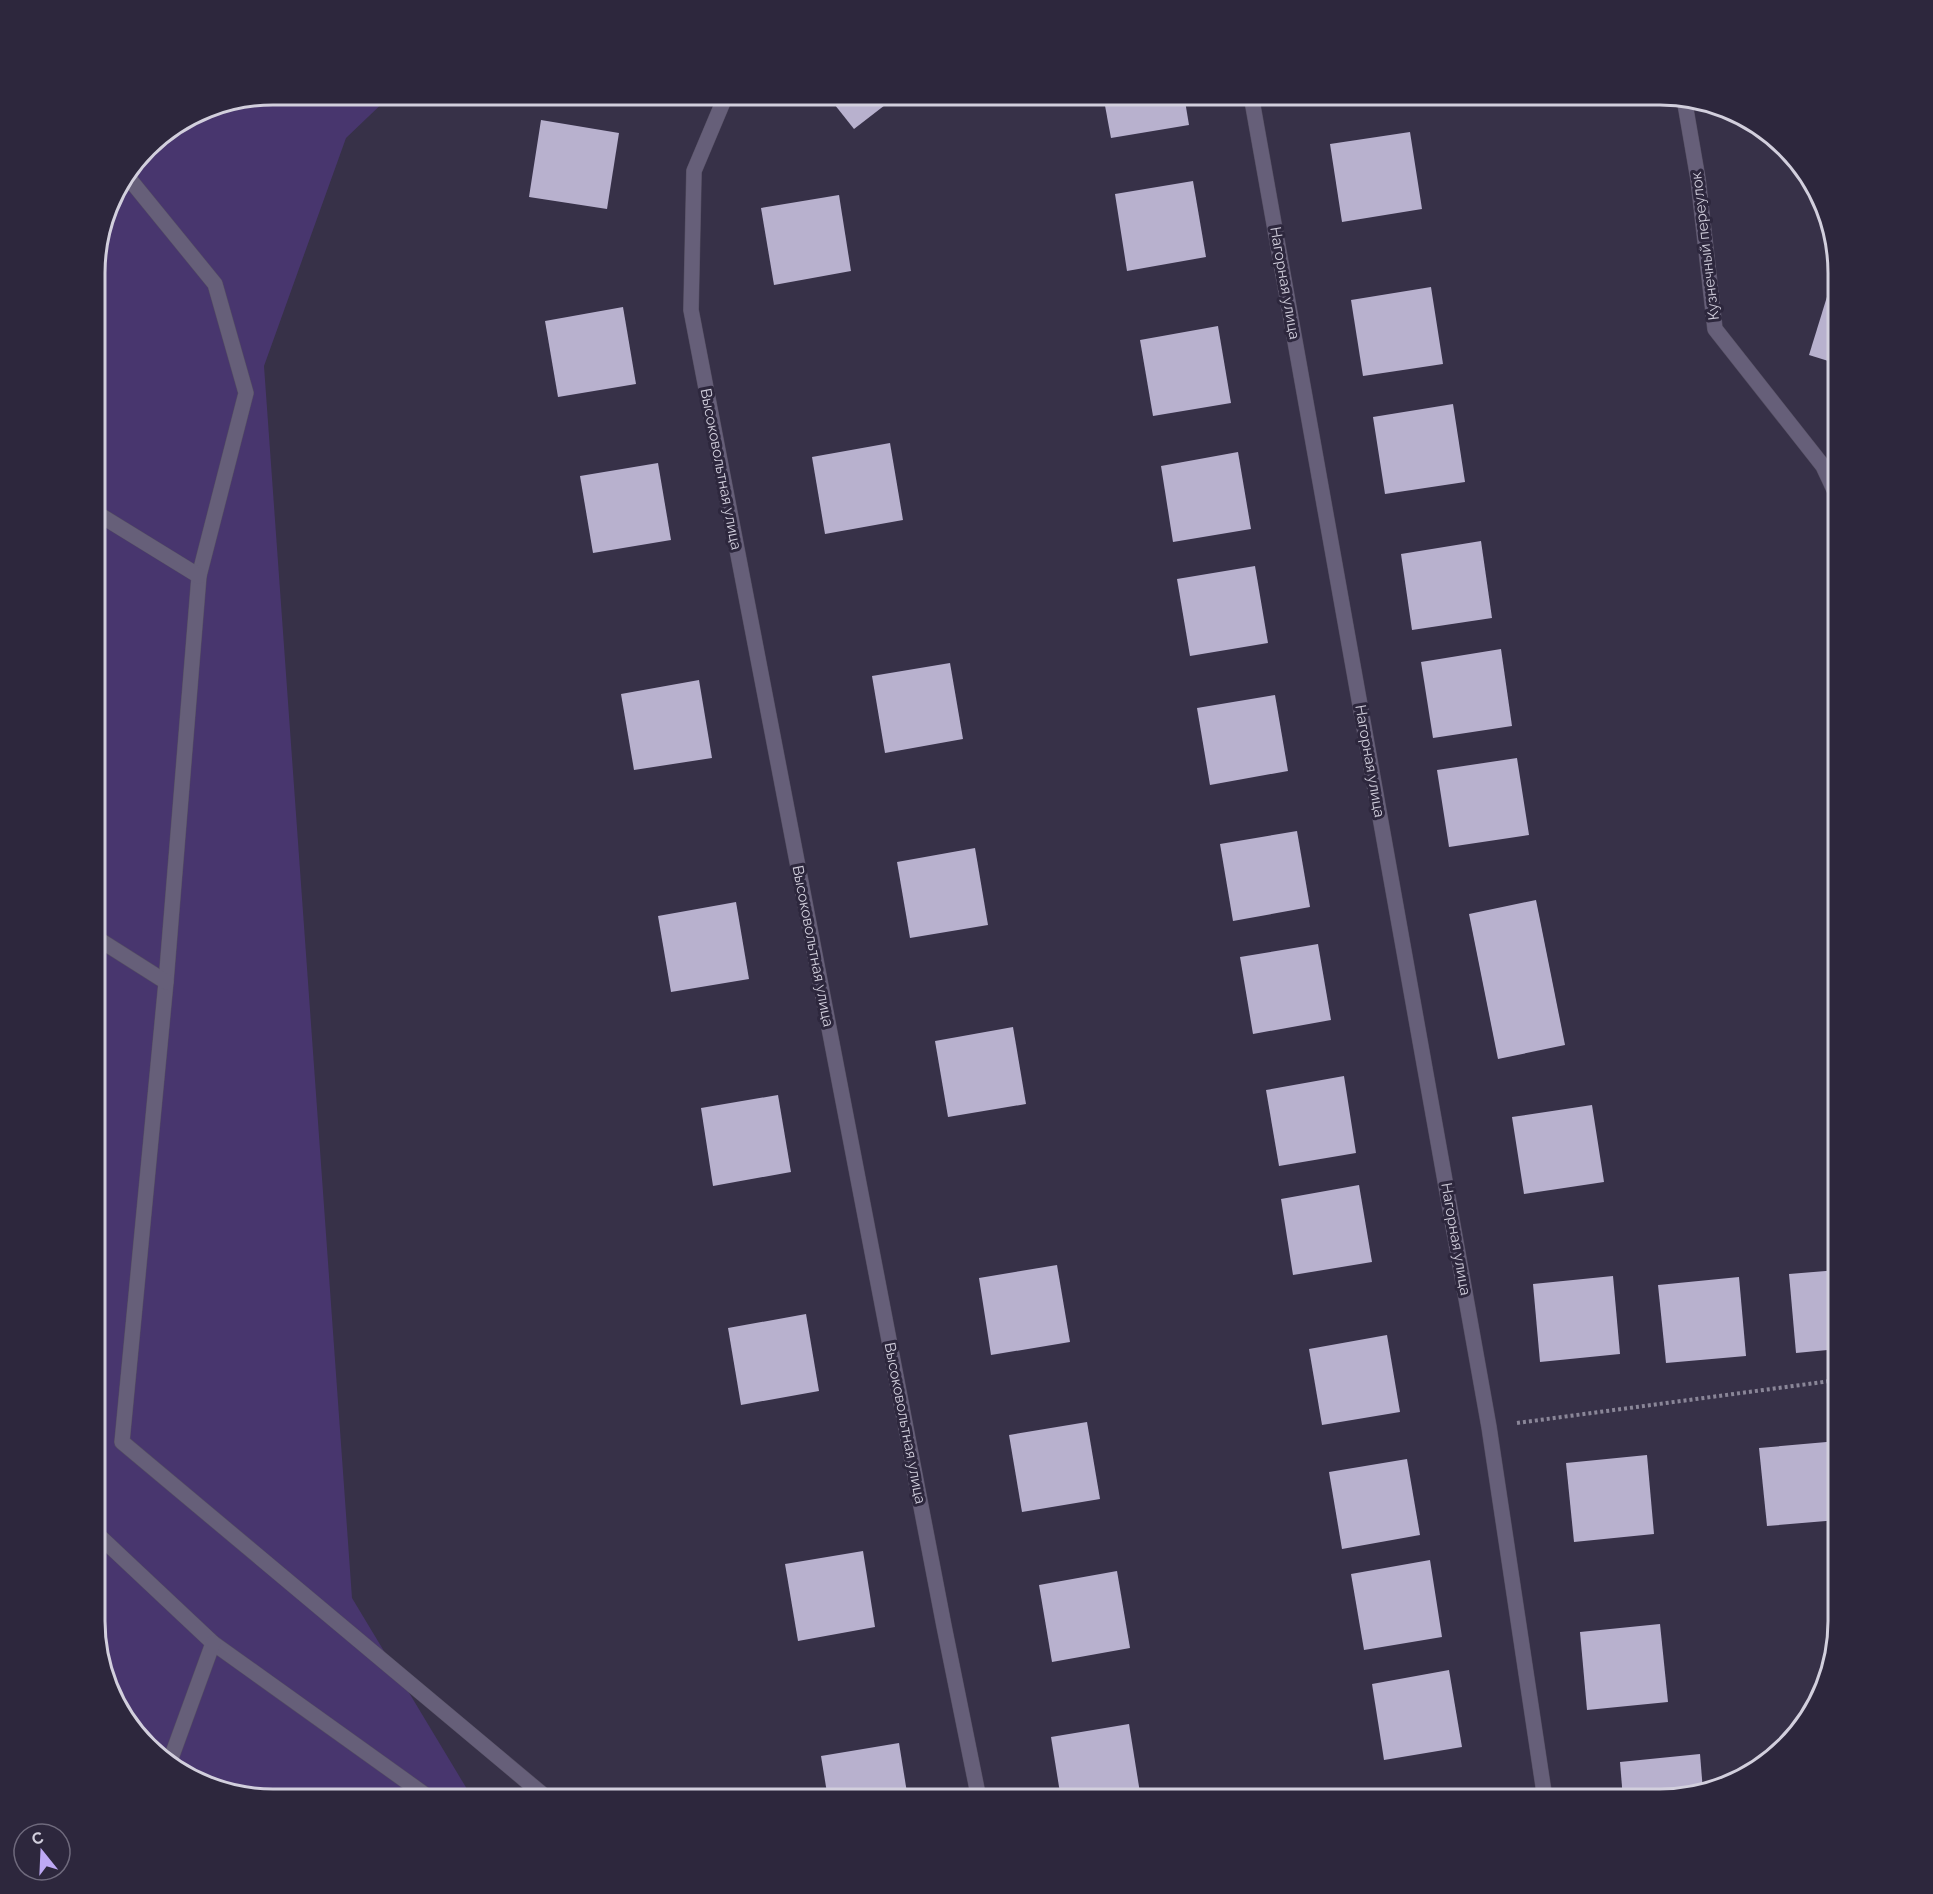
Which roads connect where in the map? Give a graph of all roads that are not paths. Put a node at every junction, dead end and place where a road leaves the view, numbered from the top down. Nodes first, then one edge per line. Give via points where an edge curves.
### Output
1 (722, 105) edge
2 (1253, 105) edge
3 (1686, 107) edge
4 (132, 182) edge
5 (1828, 477) edge
6 (105, 518) edge
7 (199, 576) junction
8 (105, 943) edge
9 (166, 982) junction
10 (105, 1542) edge
11 (213, 1643) junction
12 (172, 1755) edge
13 (416, 1789) edge
14 (535, 1789) edge
15 (977, 1789) edge
16 (1543, 1789) edge

1 - 15 street, Высоковольтная улица via 694,171 691,310
2 - 16 street, Нагорная улица via 1490,1427
3 - 5 street, Кузнечный переулок via 1715,329
4 - 7 street via 215,284 246,393
6 - 7 street
7 - 9 street
8 - 9 street
9 - 14 street via 122,1442
10 - 11 street
11 - 12 street
11 - 13 street

